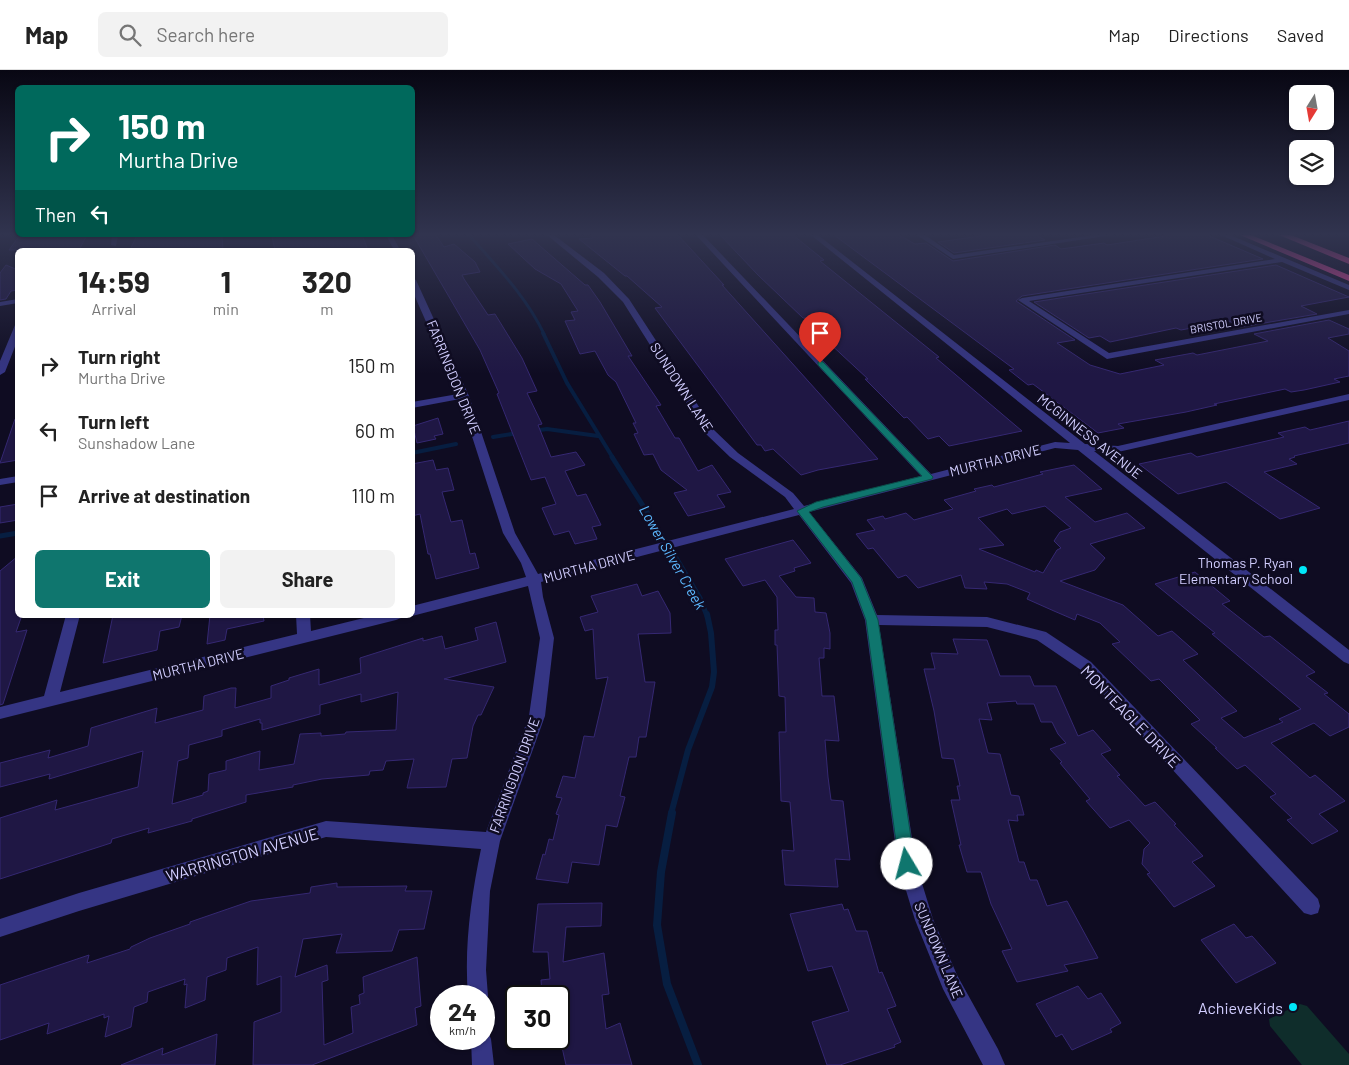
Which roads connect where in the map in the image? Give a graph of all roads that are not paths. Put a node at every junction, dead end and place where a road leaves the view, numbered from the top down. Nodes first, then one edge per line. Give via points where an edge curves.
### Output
1 (607, 281) edge
2 (743, 281) edge
3 (873, 281) edge
4 (1143, 281) edge
5 (1333, 281) edge
6 (415, 287) edge
7 (1349, 288) edge
8 (15, 302) edge
9 (0, 304) edge
10 (1349, 312) edge
11 (15, 334) edge
12 (0, 372) edge
13 (464, 396) junction
14 (1349, 398) edge
15 (415, 404) edge
16 (1081, 446) junction
17 (928, 477) junction
18 (15, 480) edge
19 (0, 482) edge
20 (802, 511) junction
21 (534, 580) junction
22 (415, 610) edge
23 (72, 618) edge
24 (304, 618) edge
25 (384, 618) edge
26 (872, 620) junction
27 (304, 638) junction
28 (1349, 658) edge
29 (50, 701) junction
30 (0, 713) edge
31 (491, 841) junction
32 (1311, 906) dead end
33 (0, 928) edge
34 (477, 985) edge
35 (482, 1050) edge
36 (483, 1065) edge
37 (994, 1065) edge

1 - 20 street, SUNDOWN LANE via 626,301 710,432 734,456 789,495
2 - 17 street
3 - 16 street, MCGINNESS AVENUE
4 - 10 street, BRISTOL DRIVE via 1022,300 1107,356
5 - 7 street
6 - 13 street, FARRINGDON DRIVE
8 - 9 street
11 - 12 street
13 - 15 street
13 - 21 street, FARRINGDON DRIVE via 509,533
14 - 16 street, MURTHA DRIVE via 1118,449
16 - 17 street, MURTHA DRIVE via 1055,445
16 - 28 street, MCGINNESS AVENUE
17 - 20 street, MURTHA DRIVE
18 - 19 street
20 - 21 street, MURTHA DRIVE
20 - 26 street, SUNDOWN LANE via 857,581
21 - 22 street, MURTHA DRIVE
21 - 31 street, FARRINGDON DRIVE via 547,638 536,716
23 - 29 street
24 - 27 street
25 - 27 street, MURTHA DRIVE
26 - 32 street, MONTEAGLE DRIVE via 987,622 1040,636 1086,666
26 - 37 street, SUNDOWN LANE via 907,864 924,920 943,964
27 - 29 street, MURTHA DRIVE
29 - 30 street, MURTHA DRIVE
31 - 33 street, WARRINGTON AVENUE via 326,829
31 - 34 street, FARRINGDON DRIVE via 481,891
35 - 36 street

